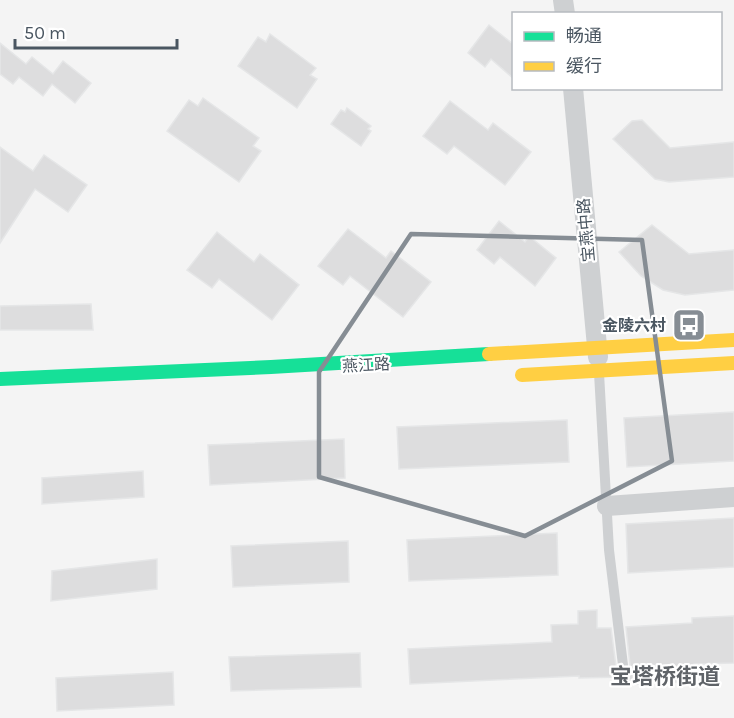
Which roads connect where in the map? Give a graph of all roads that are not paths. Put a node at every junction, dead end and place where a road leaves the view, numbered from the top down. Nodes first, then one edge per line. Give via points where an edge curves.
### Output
1 (573, 90) edge
2 (734, 340) edge
3 (597, 349) junction
4 (734, 363) edge
5 (599, 372) junction
6 (503, 376) dead end
7 (0, 379) edge
8 (734, 497) edge
9 (607, 506) junction
10 (622, 665) dead end

1 - 3 street, 宝燕中路
2 - 3 main road
3 - 5 street, 宝燕中路
3 - 7 main road
4 - 5 main road
5 - 6 main road
5 - 9 lane
8 - 9 street
9 - 10 lane

